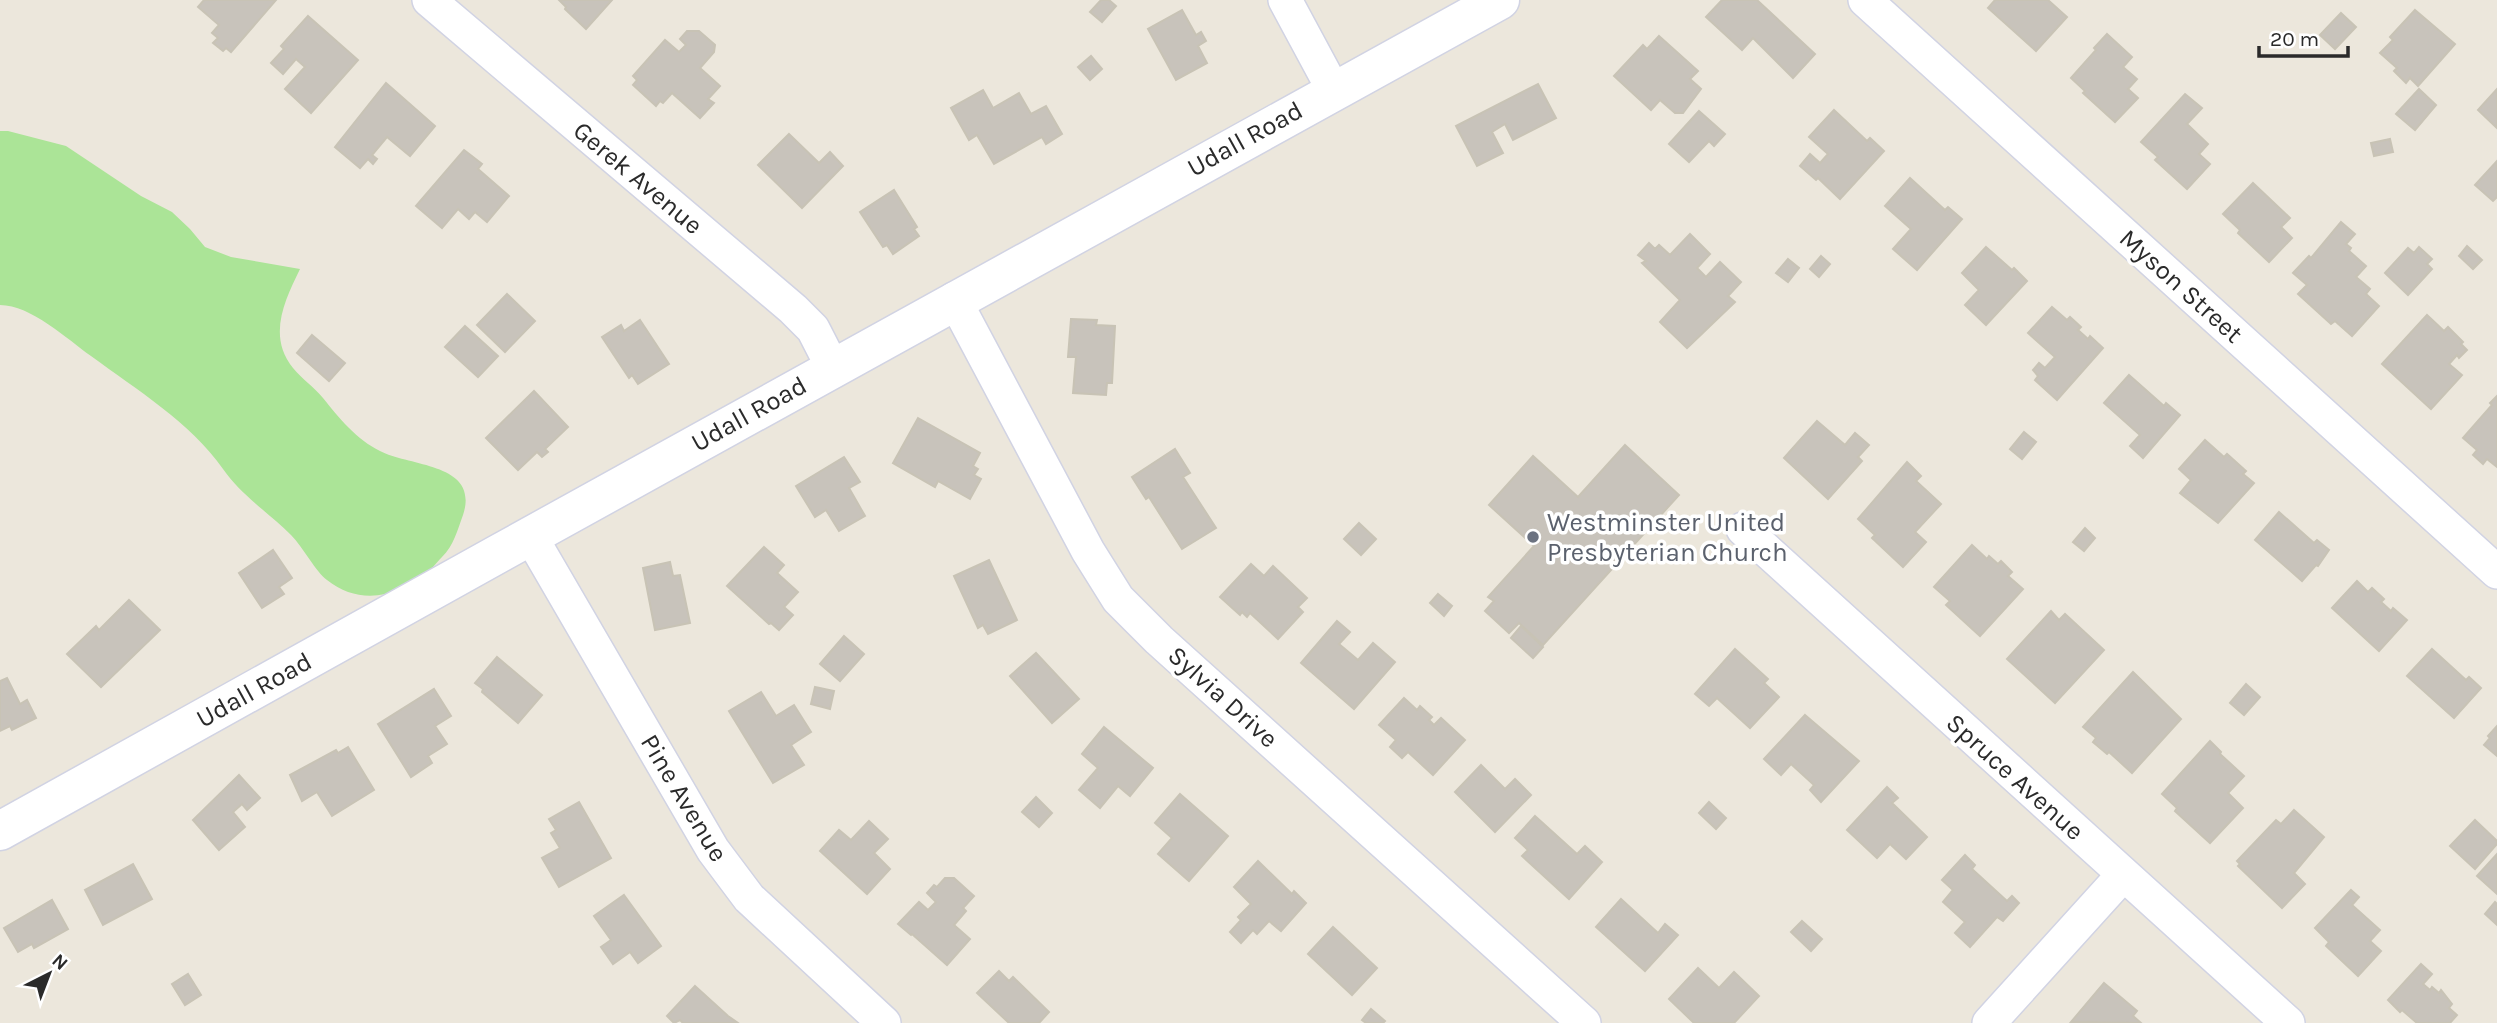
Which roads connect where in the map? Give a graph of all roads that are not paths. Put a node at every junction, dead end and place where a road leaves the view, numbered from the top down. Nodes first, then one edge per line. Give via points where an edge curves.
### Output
1 (429, 0) edge
2 (1285, 0) edge
3 (1500, 0) edge
4 (1865, 0) edge
5 (1334, 90) junction
6 (954, 299) junction
7 (833, 368) junction
8 (1743, 529) dead end
9 (531, 537) junction
10 (2497, 572) edge
11 (0, 831) edge
12 (2123, 875) junction
13 (884, 1023) edge
14 (1584, 1023) edge
15 (1989, 1023) edge
16 (2288, 1023) edge

1 - 7 street, Gerek Avenue via 793,309 813,329
2 - 5 street
3 - 5 main road, Udall Road
4 - 10 street, Myson Street
5 - 6 main road, Udall Road
6 - 7 main road, Udall Road
6 - 14 street, Sylvia Drive via 1118,599
7 - 9 main road, Udall Road
8 - 12 street, Spruce Avenue
9 - 11 main road, Udall Road
9 - 13 street, Pine Avenue via 730,875 771,920
12 - 15 street
12 - 16 street, Spruce Avenue

